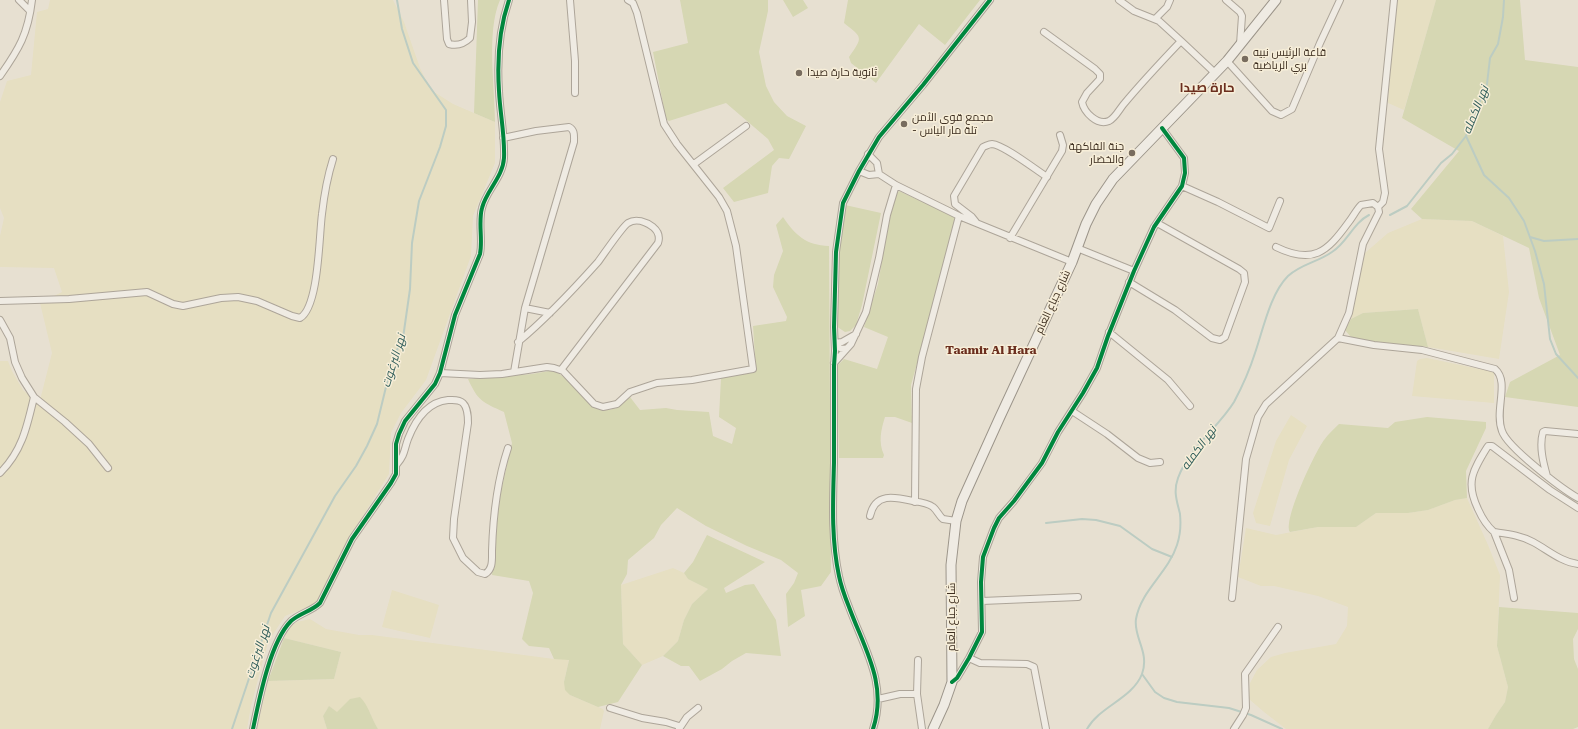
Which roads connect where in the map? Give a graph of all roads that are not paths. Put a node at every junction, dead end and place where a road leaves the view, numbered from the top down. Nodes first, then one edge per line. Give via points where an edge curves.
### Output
1 (20, 0) edge
2 (32, 0) edge
3 (444, 0) edge
4 (471, 0) edge
5 (509, 0) edge
6 (570, 0) edge
7 (628, 0) edge
8 (990, 0) edge
9 (1120, 0) edge
10 (1170, 0) edge
11 (1226, 0) edge
12 (1340, 0) edge
13 (1394, 0) edge
14 (1275, 1) edge
15 (30, 11) junction
16 (1155, 19) junction
17 (1044, 32) dead end
18 (1181, 41) junction
19 (1240, 44) junction
20 (1227, 61) junction
21 (1215, 73) junction
22 (0, 76) edge
23 (575, 93) dead end
24 (746, 126) dead end
25 (1162, 128) junction
26 (1060, 135) dead end
27 (503, 138) junction
28 (868, 154) junction
29 (333, 160) dead end
30 (694, 164) junction
31 (859, 171) junction
32 (879, 174) junction
33 (1047, 177) junction
34 (896, 185) junction
35 (1182, 186) junction
36 (1280, 201) dead end
37 (1378, 207) junction
38 (959, 216) junction
39 (976, 222) junction
40 (1157, 223) junction
41 (1010, 238) junction
42 (1276, 246) dead end
43 (1077, 248) junction
44 (1072, 262) junction
45 (1134, 271) junction
46 (1129, 282) junction
47 (0, 301) edge
48 (525, 308) junction
49 (550, 313) junction
50 (0, 320) edge
51 (834, 332) junction
52 (1109, 332) junction
53 (856, 334) junction
54 (847, 338) junction
55 (1338, 338) junction
56 (518, 342) junction
57 (835, 343) junction
58 (847, 348) junction
59 (834, 363) junction
60 (561, 370) junction
61 (514, 372) junction
62 (440, 373) junction
63 (34, 397) junction
64 (1190, 406) dead end
65 (1072, 411) junction
66 (1578, 434) edge
67 (508, 448) dead end
68 (1160, 462) dead end
69 (397, 464) junction
70 (108, 468) dead end
71 (0, 473) edge
72 (1547, 477) junction
73 (1578, 498) edge
74 (916, 502) junction
75 (1578, 508) edge
76 (870, 516) dead end
77 (956, 521) junction
78 (1494, 532) junction
79 (1578, 564) edge
80 (1078, 597) dead end
81 (1232, 598) dead end
82 (1514, 598) dead end
83 (982, 601) junction
84 (1278, 627) dead end
85 (969, 658) junction
86 (918, 660) dead end
87 (952, 682) junction
88 (917, 694) junction
89 (878, 699) junction
90 (610, 708) dead end
91 (698, 708) dead end
92 (679, 728) edge
93 (253, 729) edge
94 (873, 729) edge
95 (922, 729) edge
96 (933, 729) edge
97 (1046, 729) edge
98 (1234, 729) edge

1 - 15 street
2 - 15 street
3 - 4 street via 447,39 450,44 458,45 470,38
5 - 27 street via 503,17 500,40 499,90
6 - 23 street
7 - 30 street via 633,3 637,13 664,124
8 - 28 street
9 - 16 street via 1134,11
10 - 16 street
11 - 19 street via 1242,16
12 - 20 street via 1289,112 1281,115 1272,111
13 - 37 street via 1380,148 1386,193
14 - 19 main road, شارع جباع العام
15 - 22 street via 24,38
16 - 18 street
17 - 18 street via 1099,72 1100,79 1082,102 1087,113 1093,118 1105,121 1115,116 1144,79
18 - 21 street
19 - 20 main road, شارع جباع العام
20 - 21 main road, شارع جباع العام
21 - 25 main road, شارع جباع العام
24 - 30 street
25 - 35 street via 1184,158 1185,173
25 - 43 main road, شارع جباع العام via 1113,179 1096,204
26 - 33 street via 1062,151
27 - 48 street via 569,127 574,135
27 - 62 street via 503,166 480,215 480,254 455,315
28 - 31 street
28 - 32 street via 877,163
29 - 47 street via 328,176 313,293 307,310 300,318 238,296 183,306 147,292
30 - 60 street via 727,210 736,246 753,369 692,380 657,383 630,392 617,404 603,407 594,404
31 - 32 street via 868,175
31 - 51 street via 843,203 838,226
32 - 34 street
33 - 39 street via 996,145 983,147 954,196 955,204
33 - 41 street
34 - 38 street
34 - 53 street via 886,216 866,312
35 - 36 street via 1269,228
35 - 40 street
37 - 42 street via 1373,204 1362,205 1330,246 1319,254 1305,255
37 - 55 street via 1379,212 1364,244 1350,313
38 - 39 street
38 - 74 street via 916,389
39 - 41 street
40 - 45 street
40 - 46 street via 1219,256 1244,273 1245,282 1225,337 1220,340 1212,338 1175,310
41 - 44 street
43 - 44 main road, شارع جباع العام
43 - 45 street
44 - 77 main road, شارع جباع العام via 962,501
45 - 46 street
46 - 52 street
48 - 49 street
48 - 56 street
49 - 56 street
49 - 60 street via 598,262 627,224 639,221 656,229 660,237 658,243
50 - 63 street via 10,338 15,362 22,378
51 - 54 street via 839,337
51 - 57 street
52 - 64 street via 1168,380
52 - 65 street via 1097,368
53 - 54 street
53 - 58 street
54 - 57 street
55 - 72 street via 1422,350 1495,368 1502,383 1499,421 1504,436
55 - 81 street via 1266,404 1258,417 1246,459
56 - 61 street
57 - 58 street via 839,348
57 - 59 street
58 - 59 street
59 - 89 street via 835,553 839,577 866,647 878,690
60 - 61 street via 547,368
61 - 62 street via 480,375
62 - 69 street via 435,384 405,421 396,444
63 - 70 street via 89,444
63 - 71 street via 22,441 13,459
65 - 68 street via 1138,458 1150,463
65 - 83 street via 1042,463 994,528 984,557
66 - 72 street via 1543,432 1542,458
67 - 69 street via 503,461 494,519 492,561 485,574 478,572 463,558 453,538 468,423 463,402 446,400 434,404 424,412 412,429 404,457
69 - 93 street via 396,474 352,539 320,604 292,621 284,631 260,692
72 - 73 street
74 - 76 street via 885,498 873,507
74 - 77 street via 934,508 943,519
75 - 78 street via 1492,446 1488,446 1474,470 1471,488 1481,515
77 - 87 main road, شارع جباع العام via 951,565
78 - 79 street via 1520,536 1561,559
78 - 82 street via 1509,570
80 - 83 street
83 - 85 street via 982,632
84 - 98 street via 1245,674 1246,708
85 - 87 street
85 - 97 street via 980,663 1027,664 1034,667
86 - 88 street
87 - 96 main road, شارع جباع العام
88 - 89 street via 900,694
88 - 95 street
89 - 94 street
90 - 92 street via 666,722
91 - 92 street

